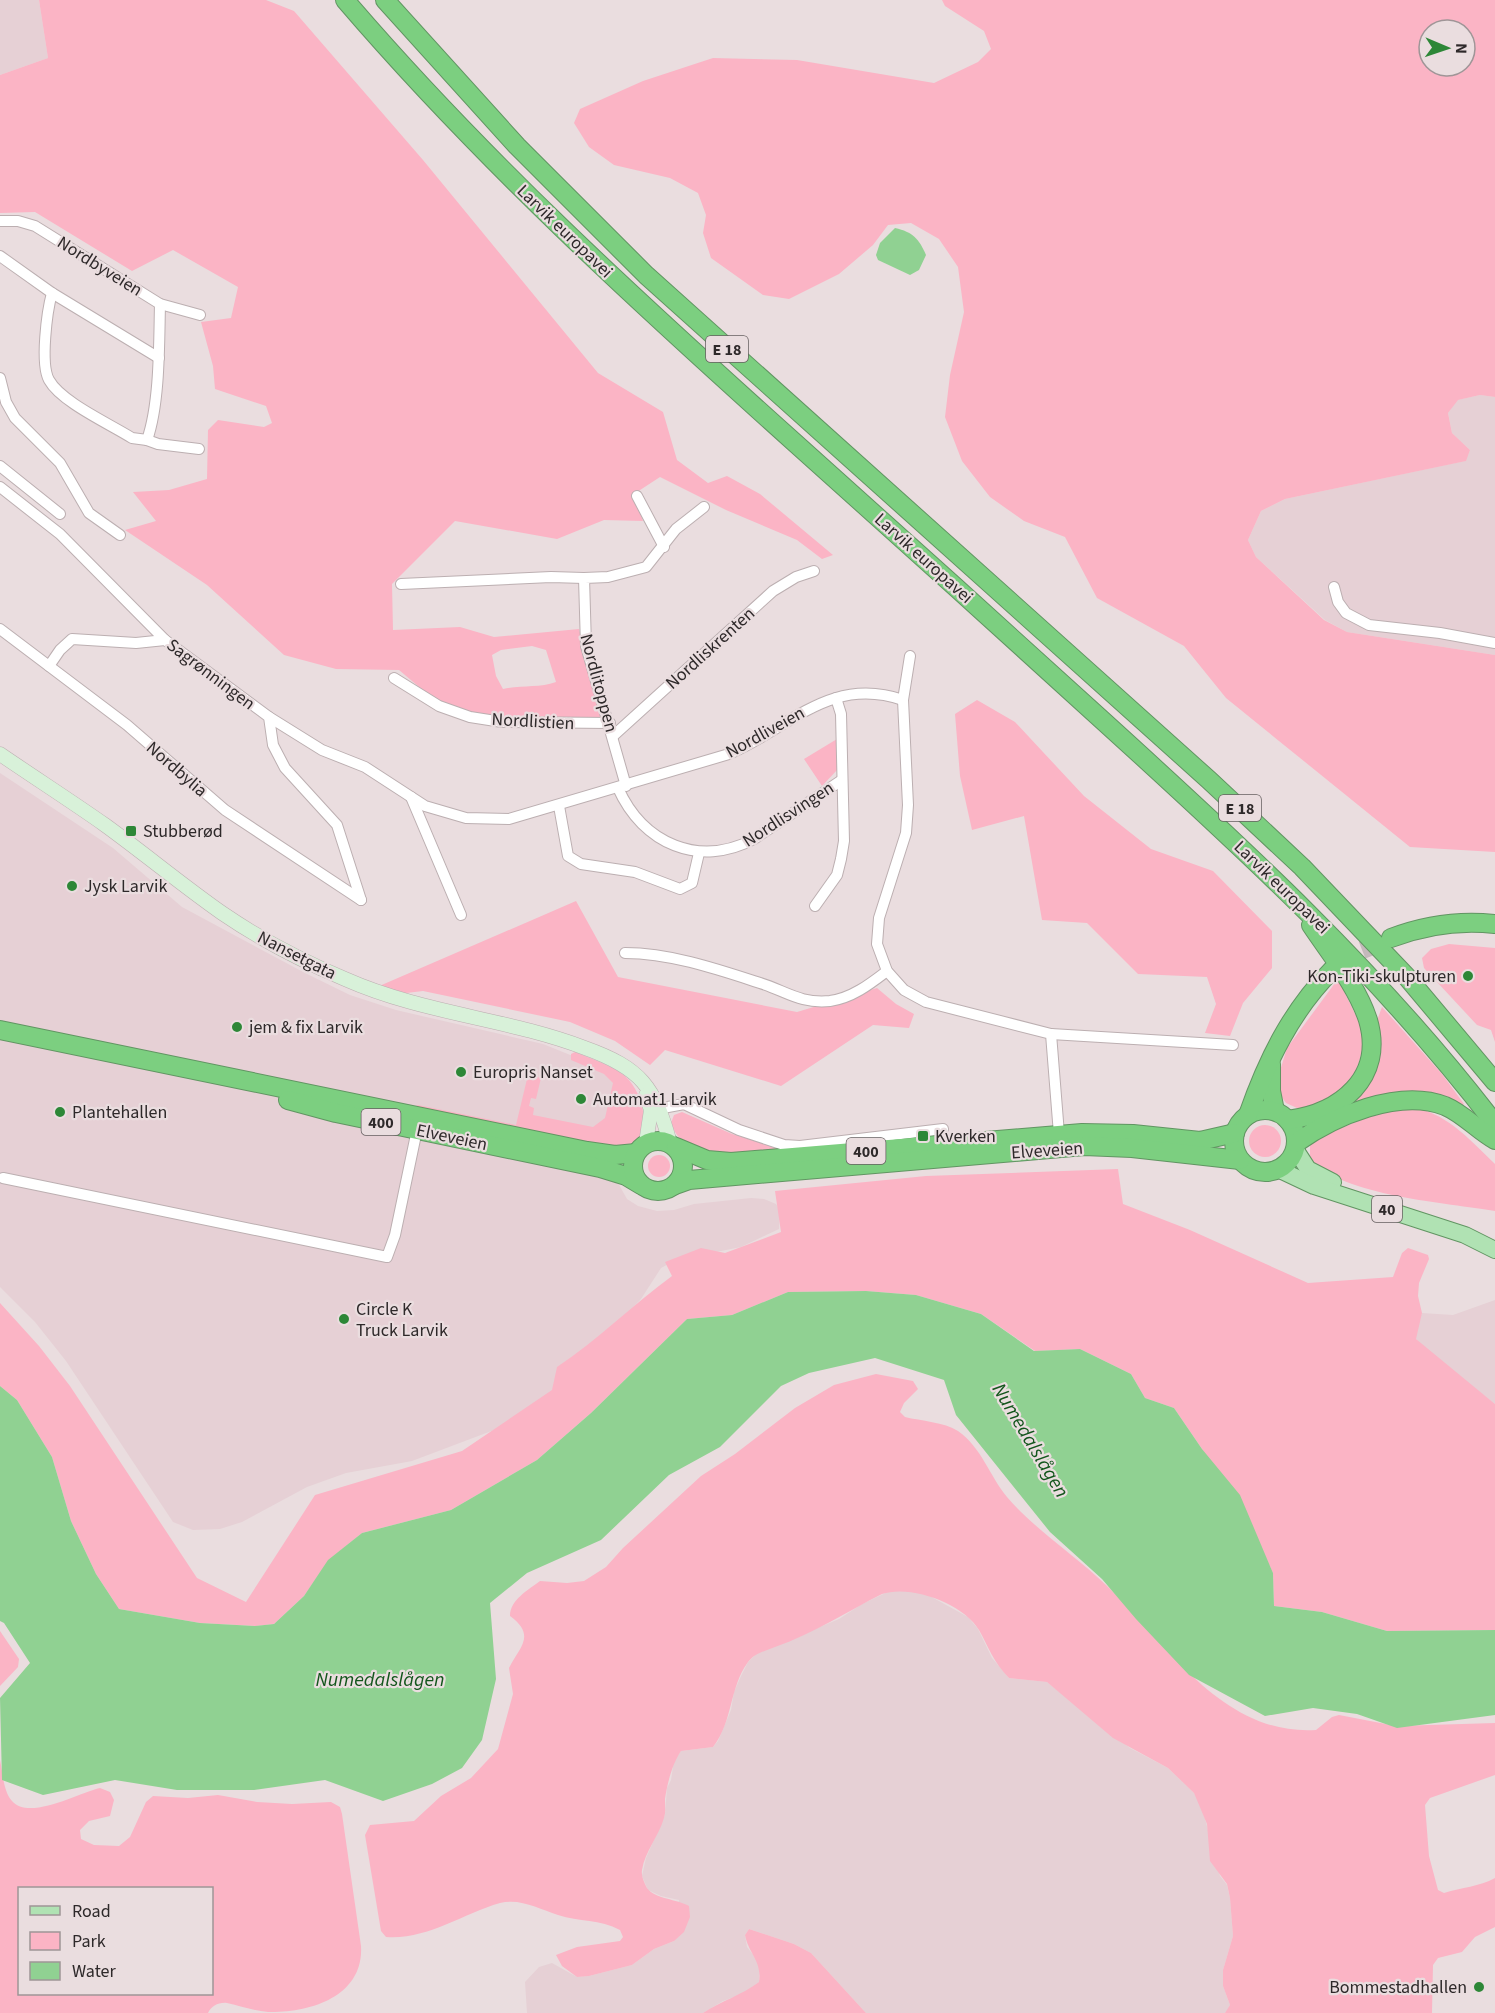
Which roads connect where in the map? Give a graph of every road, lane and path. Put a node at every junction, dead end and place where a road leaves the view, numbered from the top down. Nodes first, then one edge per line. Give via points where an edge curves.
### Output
1 (345, 0) edge
2 (385, 0) edge
3 (0, 221) edge
4 (0, 256) edge
5 (51, 293) junction
6 (160, 304) junction
7 (200, 315) dead end
8 (159, 358) junction
9 (0, 378) edge
10 (147, 440) junction
11 (199, 448) dead end
12 (0, 466) edge
13 (0, 487) edge
14 (637, 496) dead end
15 (704, 507) dead end
16 (60, 514) dead end
17 (120, 535) dead end
18 (664, 547) junction
19 (814, 571) dead end
20 (584, 578) junction
21 (401, 584) dead end
22 (1334, 587) dead end
23 (0, 629) edge
24 (165, 640) junction
25 (1495, 643) edge
26 (910, 656) dead end
27 (49, 666) junction
28 (394, 678) dead end
29 (836, 698) junction
30 (903, 700) junction
31 (269, 717) junction
32 (610, 723) junction
33 (613, 736) junction
34 (0, 754) edge
35 (842, 780) junction
36 (622, 787) junction
37 (410, 797) junction
38 (559, 806) junction
39 (699, 852) junction
40 (1286, 889) junction
41 (361, 900) joint
42 (814, 906) dead end
43 (461, 915) dead end
44 (1495, 924) edge
45 (1391, 938) tunnel mouth
46 (625, 953) dead end
47 (1332, 970) tunnel mouth
48 (887, 971) junction
49 (0, 1030) edge
50 (1051, 1034) junction
51 (1458, 1035) junction
52 (1233, 1046) dead end
53 (1495, 1058) edge
54 (1271, 1059) junction
55 (1495, 1082) edge
56 (656, 1109) junction
57 (1248, 1115) junction
58 (1281, 1116) junction
59 (419, 1123) junction
60 (1495, 1124) edge
61 (943, 1129) dead end
62 (1235, 1133) junction
63 (1059, 1134) junction
64 (1495, 1140) edge
65 (673, 1145) junction
66 (1296, 1146) junction
67 (641, 1148) junction
68 (1240, 1160) junction
69 (1278, 1170) junction
70 (3, 1178) dead end
71 (641, 1185) junction
72 (675, 1185) junction
73 (1495, 1238) edge
74 (1495, 1250) edge

1 - 40 highway, Larvik europavei / E 18 via 489,157 628,292
2 - 51 highway, Larvik europavei / E 18 via 517,146 646,275 1209,780 1346,910
3 - 6 street, Nordbyveien via 35,226
4 - 5 street
5 - 8 street
5 - 10 street via 47,310 49,381 60,393 132,438
6 - 7 street, Nordbyveien
6 - 8 street
8 - 10 street
9 - 17 street via 15,418 60,463 89,513
10 - 11 street
12 - 16 street
13 - 24 street, Sagrønningen via 60,534
14 - 18 street
15 - 18 street via 676,529
18 - 20 street via 646,567 608,577
19 - 33 street, Nordliskrenten via 773,591
20 - 21 street
20 - 32 street, Nordlitoppen via 586,646
22 - 25 street via 1346,613 1369,625
23 - 27 street, Nordbylia
24 - 27 street via 136,643 72,639
24 - 31 street, Sagrønningen
26 - 30 street
27 - 41 street, Nordbylia via 127,725 225,810
28 - 32 street, Nordlistien via 440,706 470,717 502,722
29 - 30 street, Nordliveien via 873,692
29 - 35 street, Nordlisvingen via 841,714
29 - 36 street, Nordliveien via 804,710 764,737 729,754
30 - 48 street via 906,833 879,918 877,944
31 - 37 street, Nordliveien via 322,750 365,767
31 - 41 street, Sagrønningen via 273,745 285,768 337,825
32 - 33 street, Nordlitoppen
33 - 36 street, Nordlitoppen
34 - 56 main road, Nansetgata via 223,913 304,961 404,1002 564,1040 594,1051 633,1073
35 - 39 street, Nordlisvingen via 741,846 712,854
35 - 42 street, Nordlisvingen via 841,860 837,875
36 - 38 street, Nordliveien
36 - 39 street, Nordlisvingen via 639,823 662,839
37 - 38 street, Nordliveien via 425,806 466,818 509,819
37 - 43 street
38 - 39 street via 568,856 581,864 635,872 680,889 692,883
40 - 58 highway, E 18 via 1348,981 1368,1021 1370,1041 1366,1069 1344,1100 1325,1112
40 - 60 highway, Larvik europavei / E 18 via 1408,1017
44 - 45 highway via 1445,924
46 - 48 street via 651,953 762,983 800,1000 832,1001 861,990
47 - 54 highway via 1293,1015
48 - 50 street via 904,990 926,1002
49 - 59 highway, Elveveien / 400 via 191,1068
50 - 52 street
50 - 63 street
51 - 53 highway, E 18
51 - 55 highway, Larvik europavei / E 18
54 - 57 highway
54 - 58 highway via 1271,1091
56 - 61 street via 684,1104 739,1130 784,1145
56 - 65 main road, Nansetgata
56 - 67 main road
57 - 58 highway via 1261,1110
57 - 62 highway
58 - 66 highway via 1295,1131
59 - 67 highway, Elveveien / 400 via 615,1155
59 - 70 street via 387,1257
59 - 71 highway, Elveveien / 400 via 600,1168
62 - 63 highway, Elveveien / 400 via 1200,1141 1112,1133
62 - 68 highway
63 - 65 highway, Elveveien / 400 via 731,1162 707,1160
64 - 66 highway via 1446,1106 1407,1099 1327,1124
65 - 67 highway, 400 via 655,1140
65 - 72 highway via 684,1170
66 - 69 highway via 1292,1158
66 - 73 main road, 40 via 1308,1169 1322,1179
67 - 71 highway via 633,1170
68 - 69 highway, 400 via 1253,1170
68 - 72 highway, Elveveien / 400 via 1084,1146
69 - 74 main road, 40 via 1314,1186 1465,1235
71 - 72 highway, 400 via 654,1191

